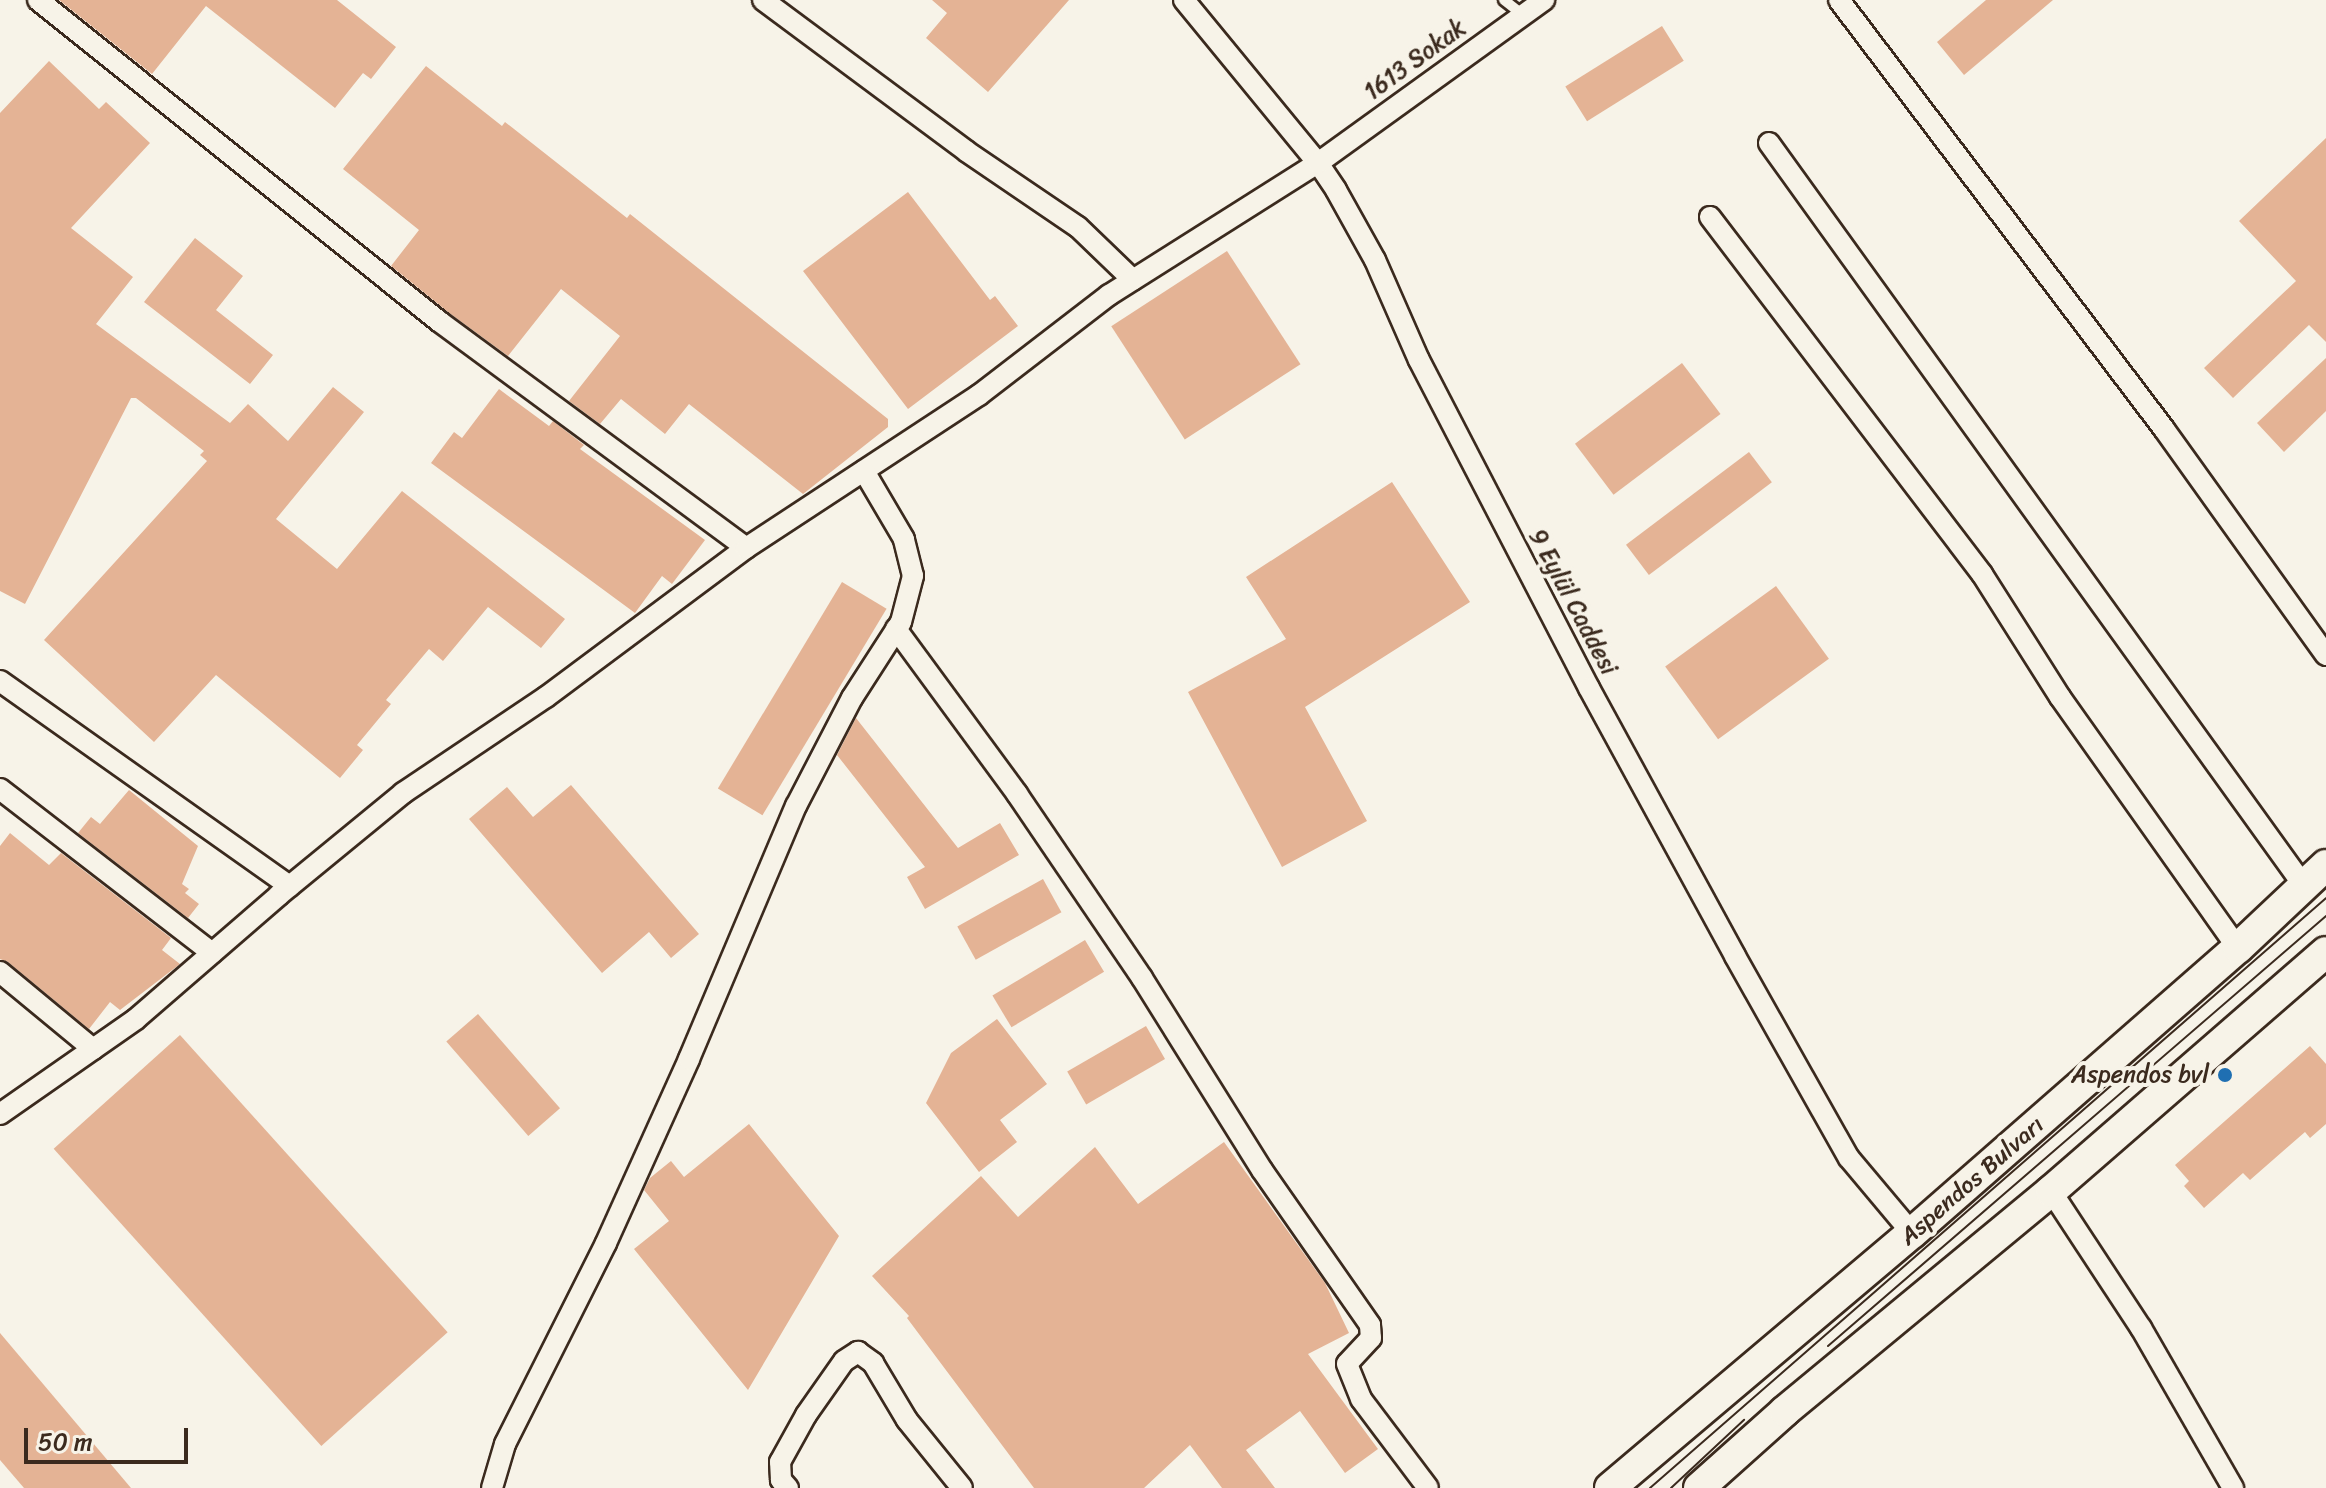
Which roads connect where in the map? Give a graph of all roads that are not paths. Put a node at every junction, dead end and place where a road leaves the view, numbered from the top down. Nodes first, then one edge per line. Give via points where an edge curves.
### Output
1 (38, 0) edge
2 (763, 0) edge
3 (1184, 0) edge
4 (1504, 0) edge
5 (1544, 0) edge
6 (1839, 0) edge
7 (1523, 15) junction
8 (1769, 143) dead end
9 (1318, 163) junction
10 (1710, 217) dead end
11 (1133, 280) junction
12 (864, 471) junction
13 (746, 548) junction
14 (896, 629) junction
15 (2325, 650) edge
16 (0, 681) edge
17 (0, 789) edge
18 (2326, 865) edge
19 (290, 886) junction
20 (2304, 886) junction
21 (2238, 948) junction
22 (2326, 952) edge
23 (212, 953) junction
24 (0, 972) edge
25 (93, 1049) junction
26 (0, 1114) edge
27 (2051, 1191) junction
28 (1912, 1233) junction
29 (492, 1488) edge
30 (788, 1488) edge
31 (962, 1488) edge
32 (1428, 1488) edge
33 (1610, 1488) edge
34 (1699, 1488) edge
35 (2233, 1488) edge

1 - 13 street via 440,322
2 - 11 street via 1078,227
3 - 9 street, 9 Eylül Caddesi
4 - 7 lane
5 - 7 street, 1613 Sokak
6 - 15 street
7 - 9 street, 1613 Sokak
8 - 20 street
9 - 11 street, 1613 Sokak
9 - 28 street, 9 Eylül Caddesi via 1375,260 1477,474 1735,956 1849,1158
10 - 21 street via 1982,574 2060,697
11 - 12 street, 1613 Sokak via 979,395
12 - 13 street, 1613 Sokak
12 - 14 street via 904,539 913,576
13 - 19 street, 1613 Sokak via 546,697 403,793
14 - 29 street via 852,698 796,806 606,1243 505,1444
14 - 32 street via 1097,912 1262,1170 1370,1325 1371,1338 1347,1364 1361,1399
16 - 19 street
17 - 23 street
18 - 20 main road, Aspendos Bulvarı
19 - 23 street, 1613 Sokak
20 - 21 main road, Aspendos Bulvarı
21 - 28 main road, Aspendos Bulvarı
22 - 27 main road
23 - 25 street, 1613 Sokak
24 - 25 street
25 - 26 street, 1613 Sokak
27 - 34 main road
27 - 35 street via 2141,1328
28 - 33 main road, Aspendos Bulvarı
30 - 31 street via 781,1480 780,1462 844,1361 858,1352 873,1363 907,1420

